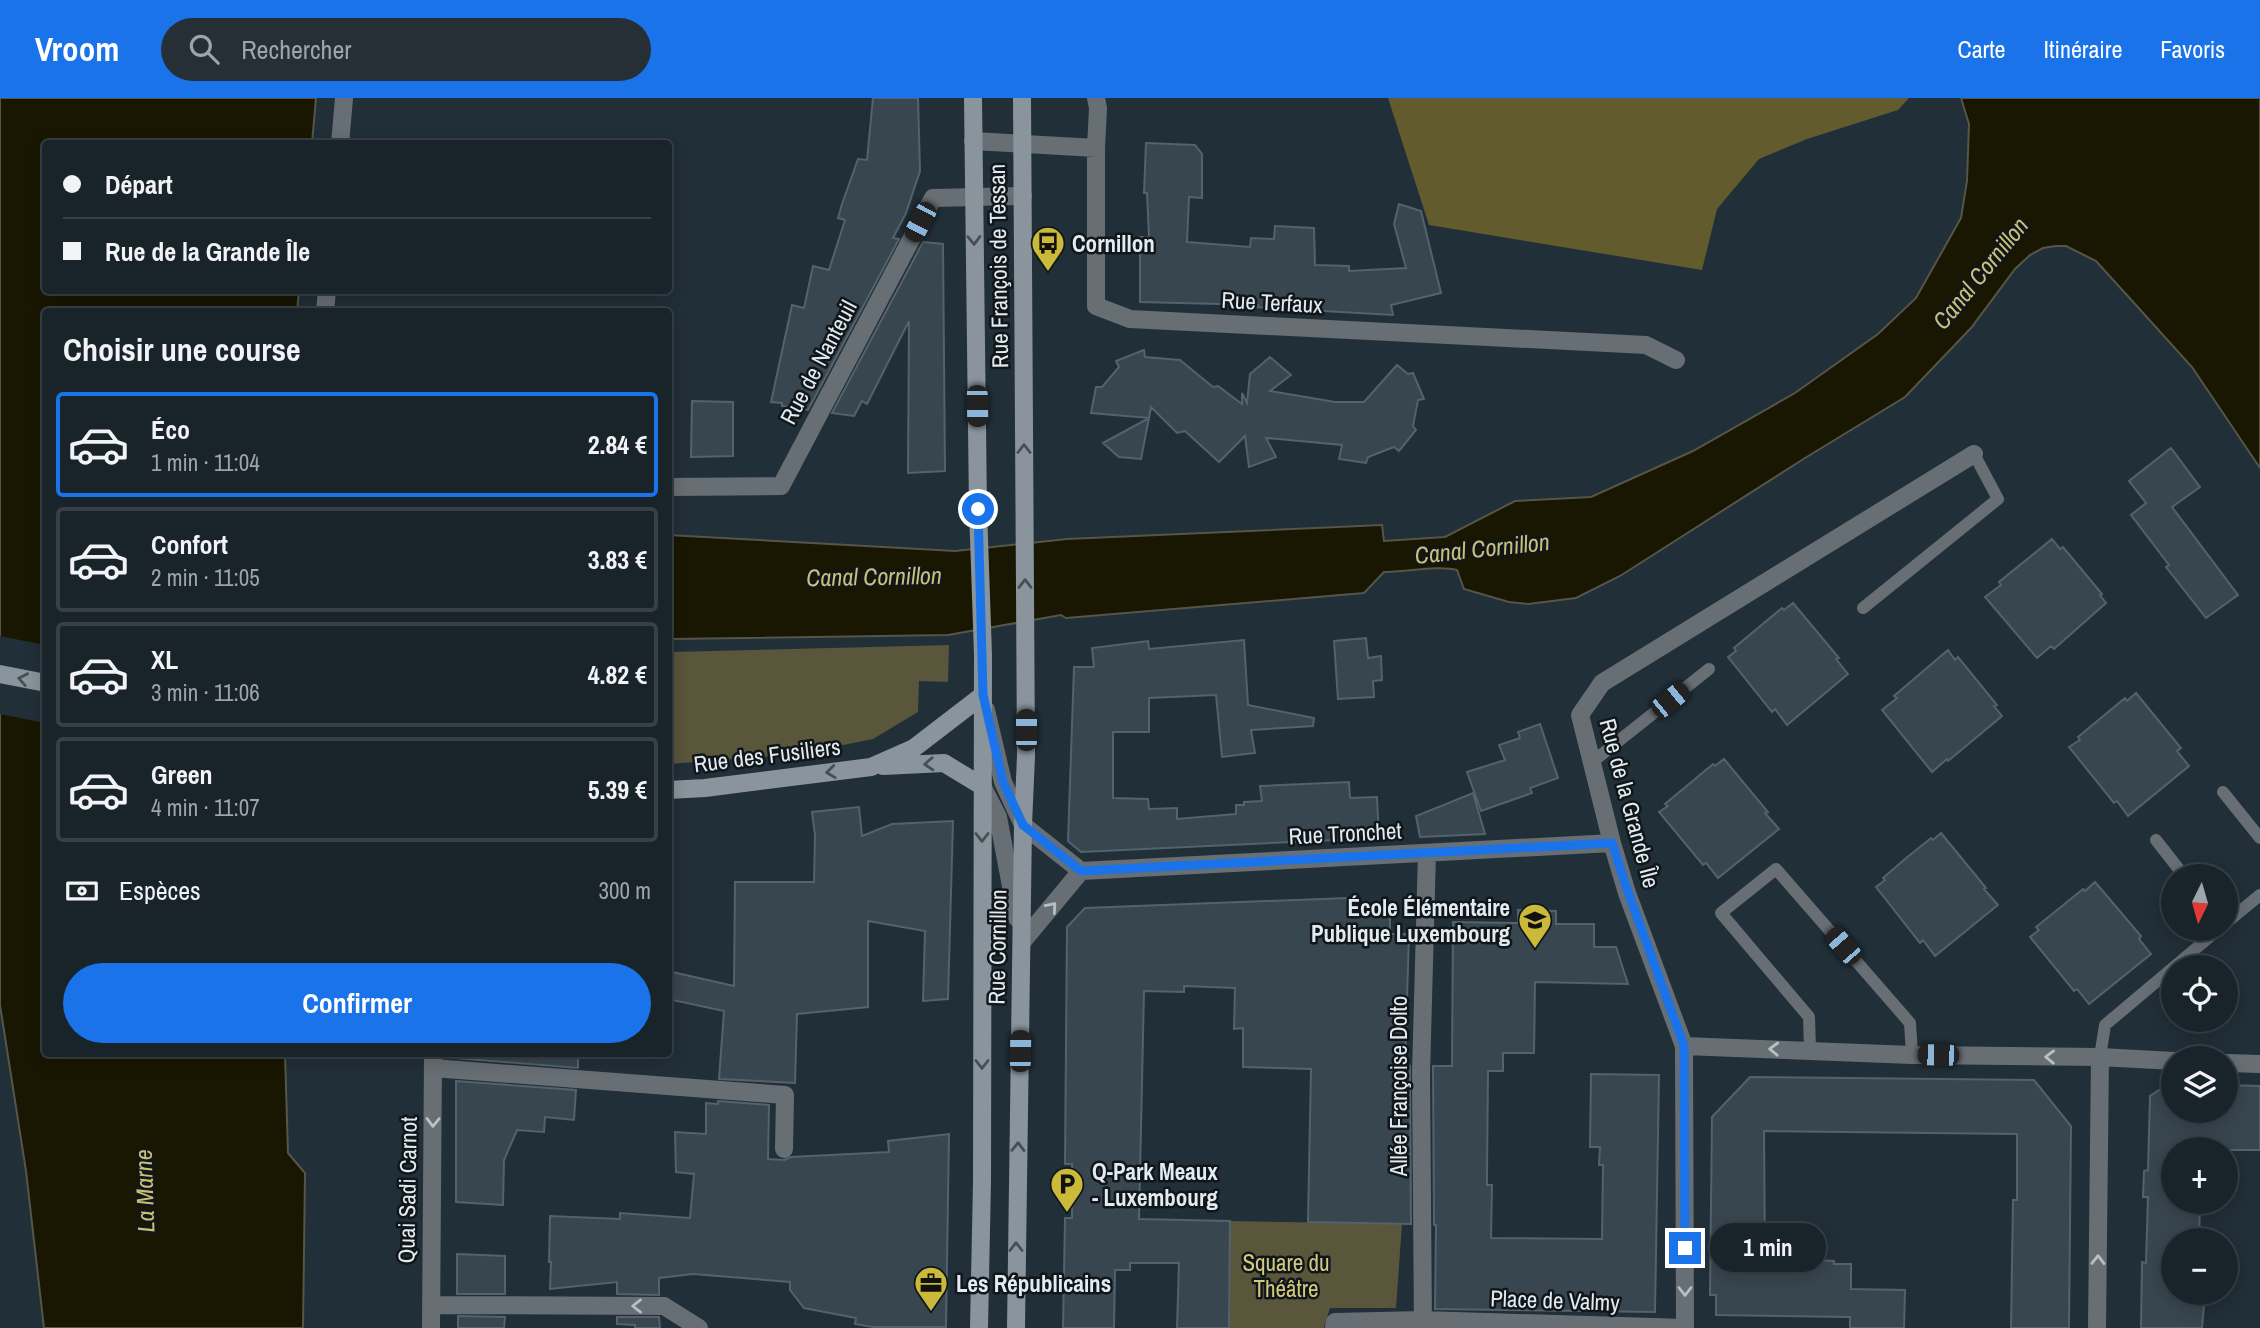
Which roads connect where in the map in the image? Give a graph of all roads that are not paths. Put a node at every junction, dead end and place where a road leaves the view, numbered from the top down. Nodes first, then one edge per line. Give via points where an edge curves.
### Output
1 (344, 98) edge
2 (973, 98) edge
3 (1022, 98) edge
4 (1096, 98) edge
5 (340, 140) edge
6 (973, 141) junction
7 (1022, 144) junction
8 (1096, 148) junction
9 (1023, 196) junction
10 (973, 198) junction
11 (1676, 360) dead end
12 (1974, 454) joint
13 (672, 487) edge
14 (1863, 608) dead end
15 (1025, 651) joint
16 (983, 655) joint
17 (1709, 669) dead end
18 (0, 674) edge
19 (42, 682) edge
20 (983, 695) junction
21 (1591, 763) junction
22 (871, 766) junction
23 (982, 786) junction
24 (672, 790) edge
25 (2223, 792) dead end
26 (1023, 825) junction
27 (2260, 838) edge
28 (2156, 840) dead end
29 (1612, 843) junction
30 (1427, 853) junction
31 (2175, 864) edge
32 (1081, 871) junction
33 (2260, 895) edge
34 (2238, 913) edge
35 (1022, 942) junction
36 (2204, 942) edge
37 (1684, 1046) junction
38 (1810, 1050) junction
39 (1912, 1055) junction
40 (2100, 1057) junction
41 (2161, 1060) edge
42 (433, 1061) edge
43 (2238, 1064) edge
44 (2260, 1065) edge
45 (785, 1149) dead end
46 (431, 1305) junction
47 (1423, 1324) edge
48 (431, 1328) edge
49 (699, 1328) edge
50 (979, 1328) edge
51 (1016, 1328) edge
52 (1334, 1328) edge
53 (1685, 1328) edge
54 (2096, 1328) edge

1 - 5 street
2 - 6 main road, Rue François de Tessan
3 - 7 main road, Rue François de Tessan
4 - 8 street
6 - 7 street
6 - 10 main road, Rue François de Tessan
7 - 8 street
7 - 9 main road, Rue François de Tessan
8 - 11 street, Rue Terfaux via 1097,306 1129,319 1646,345
9 - 10 street
15 -> 9 main road, Rue François de Tessan
10 - 13 street, Rue de Nanteuil via 933,198 781,486
10 -> 16 main road, Rue François de Tessan
12 - 14 lane via 1998,499
12 - 21 street, Rue de la Grande Île via 1602,683 1580,715
15 - 26 main road, Rue Cornillon
16 - 20 main road, Rue Cornillon
17 - 21 lane
19 -> 18 main road
20 - 22 main road, Rue des Fusiliers via 914,748
20 - 23 main road, Rue Cornillon
20 - 26 street via 1003,782
21 - 29 street, Rue de la Grande Île
23 -> 22 main road, Rue des Fusiliers via 944,763
22 -> 24 main road, Rue des Fusiliers
23 - 35 street via 998,817
23 -> 50 main road, Rue Cornillon
25 - 27 lane
26 - 32 street
26 - 35 main road, Rue Cornillon
28 - 31 lane
29 - 30 street, Rue Tronchet
29 - 37 street, Rue de la Grande Île
30 - 32 street, Rue Tronchet
30 - 47 street, Allée Françoise Dolto via 1421,1074
35 -> 32 street
33 - 34 lane
51 -> 35 main road, Rue Cornillon
36 - 40 lane via 2105,1025
38 -> 37 street
37 -> 53 street, Rue de la Grande Île
38 - 39 street
38 - 39 lane via 1809,1017 1721,914 1776,869 1910,1023
40 -> 39 street
40 - 41 street
54 -> 40 street
42 - 45 street via 785,1095
42 -> 46 street, Quai Sadi Carnot
43 - 44 street
46 - 48 street, Quai Sadi Carnot
49 -> 46 street via 664,1306
47 - 52 street, Place de Valmy via 1335,1322
47 - 53 street, Place de Valmy

